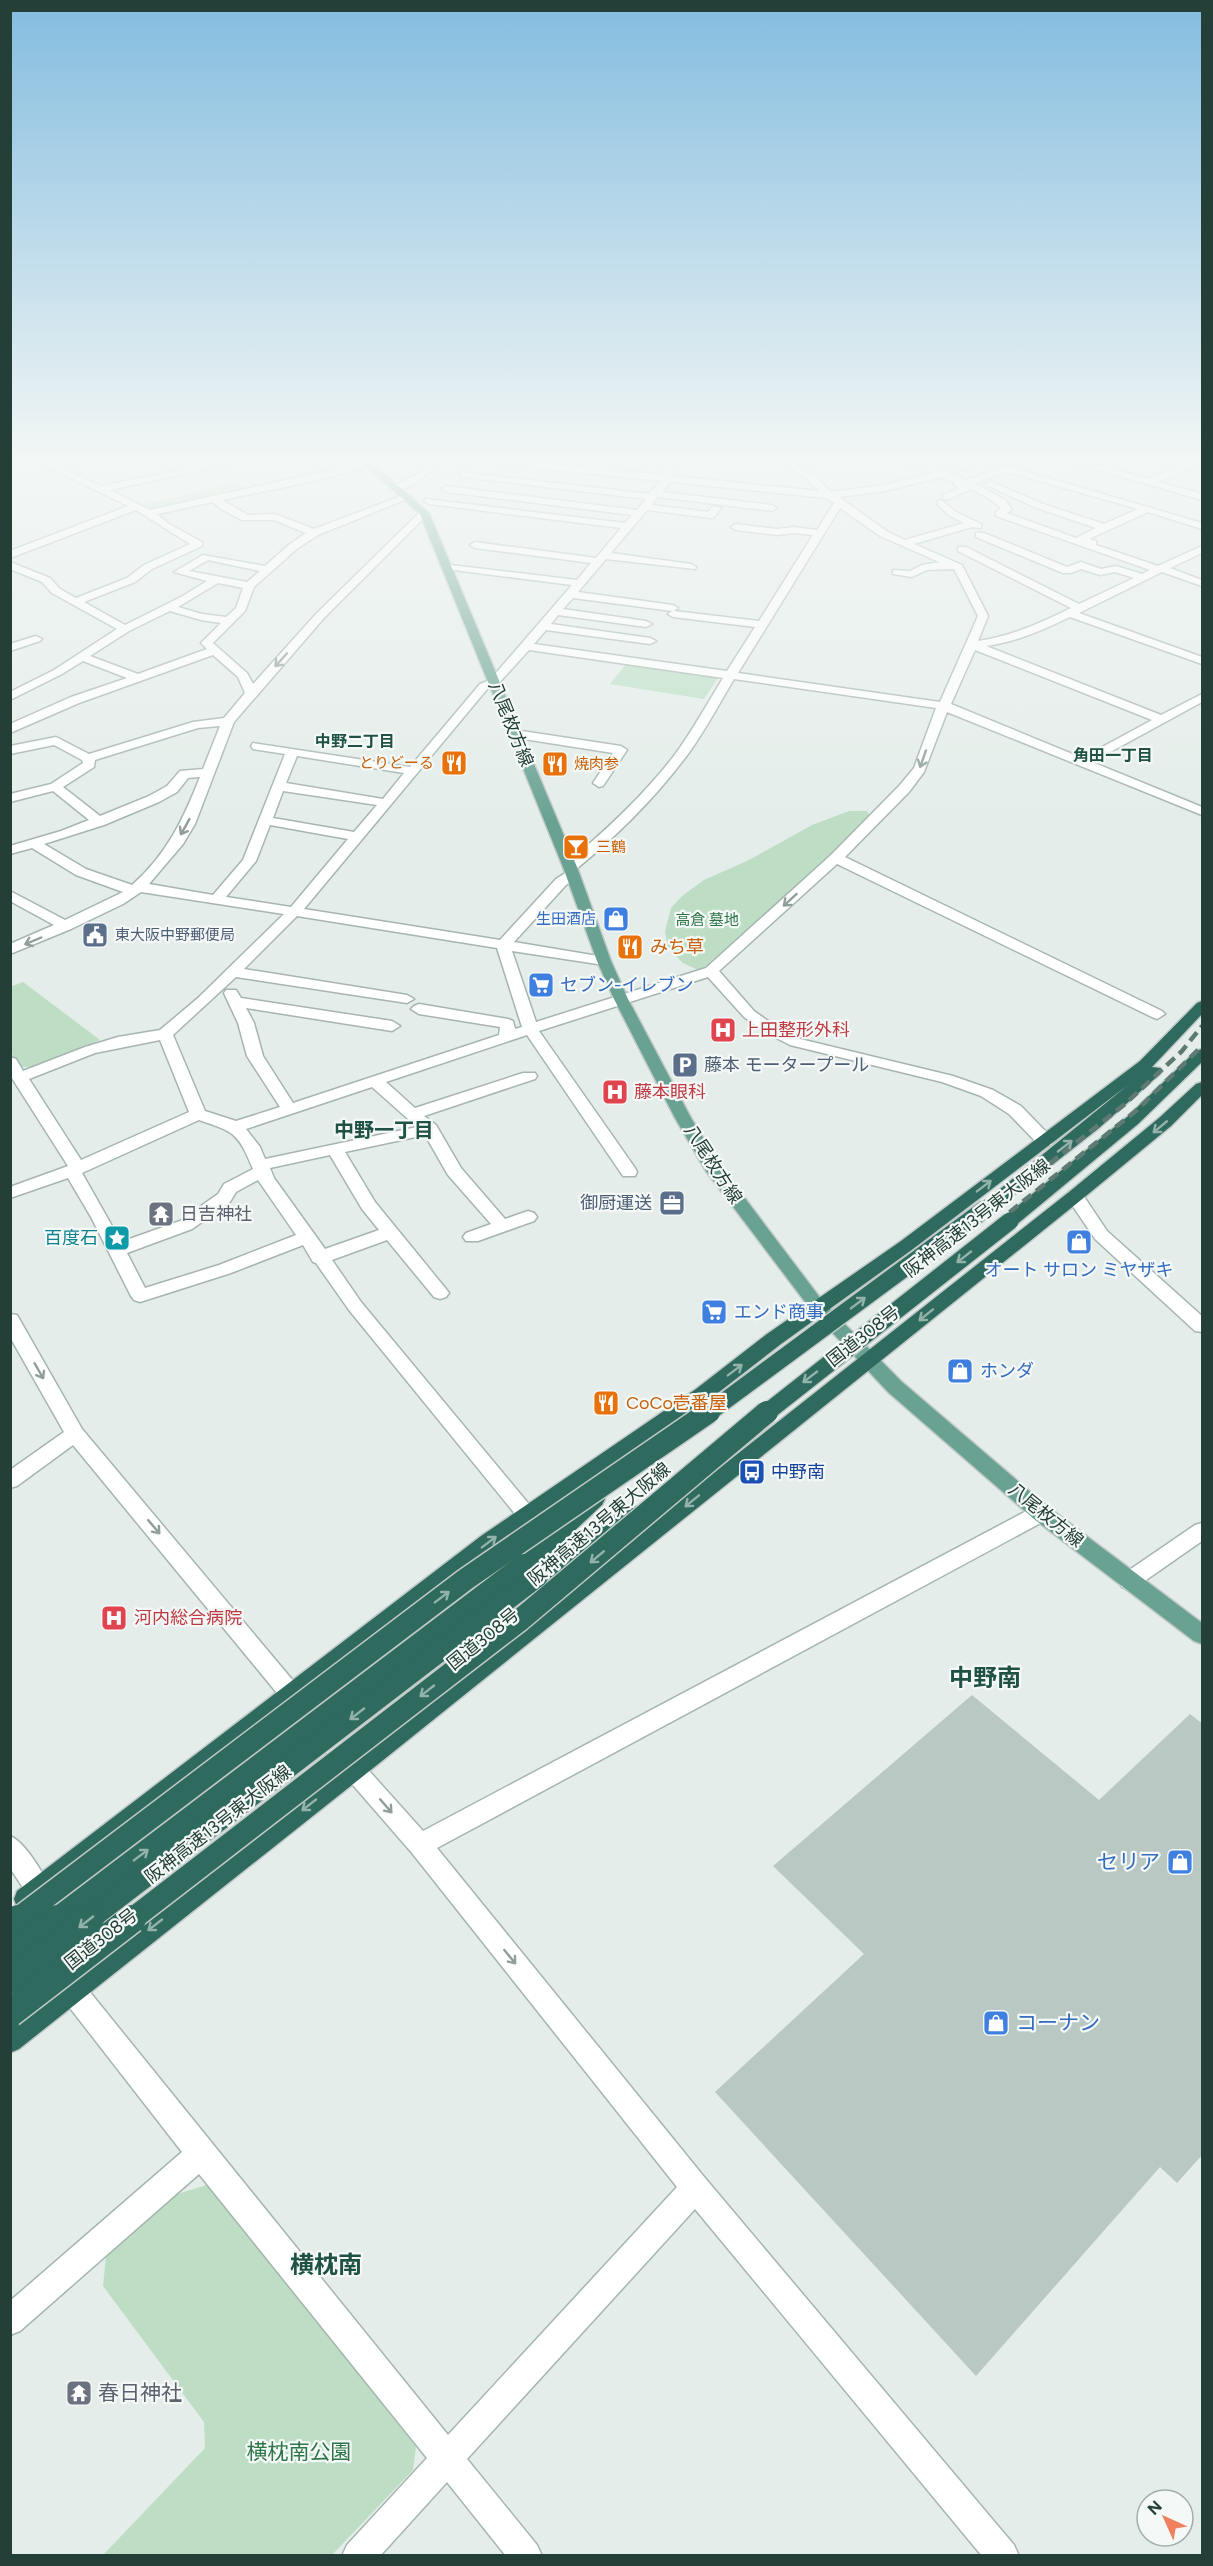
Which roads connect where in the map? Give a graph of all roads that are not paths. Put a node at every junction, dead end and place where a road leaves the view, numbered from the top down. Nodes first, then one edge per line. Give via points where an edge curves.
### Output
1 (48, 582) edge
2 (127, 582) edge
3 (212, 582) edge
4 (225, 582) edge
5 (254, 582) edge
6 (350, 582) edge
7 (453, 582) edge
8 (569, 582) edge
9 (789, 582) edge
10 (966, 582) edge
11 (1021, 582) edge
12 (1135, 582) edge
13 (579, 583) joint
14 (249, 586) junction
15 (570, 594) junction
16 (78, 601) junction
17 (168, 608) junction
18 (1074, 611) junction
19 (555, 612) junction
20 (229, 621) junction
21 (646, 624) dead end
22 (762, 625) junction
23 (544, 626) junction
24 (125, 629) junction
25 (36, 639) dead end
26 (650, 640) dead end
27 (972, 645) junction
28 (526, 646) junction
29 (10, 648) edge
30 (213, 651) junction
31 (81, 657) junction
32 (1203, 661) edge
33 (730, 677) junction
34 (137, 678) junction
35 (494, 682) junction
36 (251, 693) junction
37 (10, 697) edge
38 (1203, 697) edge
39 (945, 707) junction
40 (1161, 719) junction
41 (228, 721) junction
42 (10, 729) edge
43 (515, 734) junction
44 (257, 746) dead end
45 (10, 750) edge
46 (292, 753) junction
47 (88, 758) junction
48 (1081, 763) junction
49 (413, 771) junction
50 (208, 772) junction
51 (599, 783) dead end
52 (279, 786) junction
53 (55, 787) junction
54 (10, 798) edge
55 (386, 803) junction
56 (1203, 811) edge
57 (265, 820) junction
58 (99, 822) junction
59 (357, 837) junction
60 (33, 843) junction
61 (11, 849) edge
62 (836, 858) junction
63 (571, 871) junction
64 (136, 888) junction
65 (10, 895) edge
66 (218, 898) junction
67 (296, 910) junction
68 (66, 926) junction
69 (503, 946) junction
70 (10, 950) edge
71 (604, 961) junction
72 (711, 971) junction
73 (229, 976) junction
74 (374, 994) junction
75 (621, 999) junction
76 (236, 1002) junction
77 (1203, 1006) edge
78 (1157, 1014) dead end
79 (358, 1021) junction
80 (1203, 1022) edge
81 (392, 1026) dead end
82 (531, 1030) junction
83 (165, 1034) junction
84 (506, 1038) junction
85 (1203, 1054) edge
86 (10, 1062) edge
87 (529, 1076) dead end
88 (21, 1077) junction
89 (375, 1081) junction
90 (1203, 1087) edge
91 (289, 1109) junction
92 (198, 1114) junction
93 (412, 1114) junction
94 (236, 1127) junction
95 (430, 1129) junction
96 (1045, 1141) junction
97 (335, 1150) junction
98 (261, 1168) junction
99 (75, 1169) junction
100 (629, 1172) dead end
101 (10, 1193) edge
102 (1074, 1196) junction
103 (528, 1217) dead end
104 (502, 1226) junction
105 (390, 1232) junction
106 (472, 1237) dead end
107 (306, 1238) junction
108 (117, 1250) junction
109 (319, 1258) junction
110 (440, 1293) dead end
111 (818, 1307) junction
112 (1203, 1326) edge
113 (12, 1328) edge
114 (869, 1360) junction
115 (703, 1394) junction
116 (795, 1418) junction
117 (75, 1434) junction
118 (10, 1481) edge
119 (1041, 1513) junction
120 (527, 1514) junction
121 (1203, 1531) edge
122 (530, 1570) junction
123 (1129, 1581) junction
124 (1203, 1635) edge
125 (293, 1693) junction
126 (354, 1770) junction
127 (420, 1845) junction
128 (10, 1847) edge
129 (39, 1889) junction
130 (10, 1911) edge
131 (10, 1924) edge
132 (10, 1954) edge
133 (10, 1980) edge
134 (72, 1990) junction
135 (10, 2013) edge
136 (10, 2040) edge
137 (201, 2154) junction
138 (695, 2188) junction
139 (10, 2321) edge
140 (447, 2460) junction
141 (358, 2556) edge
142 (526, 2556) edge
143 (1003, 2556) edge

1 - 16 street via 56,591
2 - 16 street
3 - 17 street
4 - 14 street
5 - 14 street
6 -> 36 street
7 - 35 main road, 八尾枚方線
8 - 13 street
9 - 22 street
10 - 27 street via 983,616
11 - 18 street
12 - 18 street
13 - 15 street
14 - 20 street via 241,609
15 - 19 street
15 - 22 street
16 - 24 street
17 - 20 street
17 - 24 street
18 - 27 street via 1020,635
18 - 32 street
19 - 21 street
19 - 23 street
20 - 30 street via 207,643
22 - 33 street
23 - 26 street
23 - 28 street
24 - 31 street
25 - 29 street
27 - 39 street
27 - 40 street
28 - 33 street
28 - 35 street
30 - 34 street
30 - 36 street via 243,675
31 - 34 street
31 - 37 street
33 - 39 street
33 - 63 street via 683,752
34 - 42 street
35 - 43 main road, 八尾枚方線
35 - 49 street via 484,686
36 - 41 street
38 - 40 street
39 - 48 street
39 -> 62 street via 940,711 920,769
40 - 48 street
41 - 47 street via 197,725
41 - 50 street
43 - 51 street via 621,750
43 - 63 main road, 八尾枚方線
44 - 46 street
45 - 47 street via 56,741
46 - 49 street
46 - 52 street
47 - 53 street via 90,764
48 - 56 street
49 - 55 street
50 - 58 street via 184,774 172,789
50 -> 64 street via 177,841
52 - 55 street
52 - 57 street
53 - 54 street
53 - 58 street
55 - 59 street
57 - 59 street
57 - 66 street via 249,861
58 - 60 street
59 - 67 street
60 - 61 street
60 - 64 street via 66,866 114,886
62 -> 72 street
62 - 78 street
63 - 69 street
63 - 71 main road, 八尾枚方線
64 - 66 street
64 - 68 street
65 - 68 street
66 - 67 street
67 - 69 street
67 - 73 street
68 -> 70 street
69 - 71 street
69 - 82 street
71 - 75 main road, 八尾枚方線
72 - 75 street
72 - 96 street via 749,1014 795,1042 947,1079 987,1093 1015,1110
73 - 74 street
73 - 76 street
73 - 83 street
74 - 79 street
74 - 84 street via 508,1024
75 - 82 street
75 - 111 main road, 八尾枚方線 via 712,1167
76 - 79 street
76 - 91 street via 255,1056
77 - 96 highway via 1146,1064
79 - 81 street
131 -> 80 highway, 阪神高速13号東大阪線, bridge via 466,1579 715,1408 986,1208 1138,1086
82 - 84 street
82 - 100 street
83 - 88 street via 90,1050
83 - 92 street
84 - 89 street
85 -> 135 highway, 阪神高速13号東大阪線, bridge via 1116,1136 800,1384 520,1620
86 - 88 street
87 - 93 street
88 - 99 street
89 - 91 street
89 - 93 street
90 -> 102 highway, 国道308号
91 - 94 street
92 - 94 street
92 - 99 street
93 - 95 street
94 - 98 street via 252,1146
95 - 97 street
95 - 104 street via 454,1171
111 -> 96 highway
97 - 98 street
97 - 105 street via 368,1205
98 - 107 street
98 - 108 street via 186,1225
99 - 101 street
99 - 108 street
102 - 112 street via 1101,1234
102 -> 114 highway, 国道308号
103 - 104 street
104 - 106 street
105 - 109 street
105 - 110 street
107 - 108 street via 140,1296
107 - 109 street
109 - 120 street
111 - 114 main road, 八尾枚方線
115 -> 111 highway
113 -> 117 street
114 - 116 highway, 国道308号
114 - 119 main road, 八尾枚方線 via 895,1388
115 - 120 highway
115 - 122 highway via 562,1531
116 - 122 highway via 579,1547
116 -> 126 highway, 国道308号
117 - 118 street
117 -> 125 street
119 - 123 main road, 八尾枚方線
119 - 127 street
125 -> 120 highway
121 - 123 street
132 -> 122 highway, bridge
122 -> 133 highway, bridge
123 - 124 main road, 八尾枚方線
125 - 126 street
125 - 129 highway
126 -> 127 street
126 -> 134 highway, 国道308号
127 -> 138 street
128 - 129 street
129 - 130 highway
134 - 136 highway, 国道308号
134 - 137 street
137 - 139 street
137 - 140 street
138 - 140 street
138 - 143 street
140 - 141 street
140 - 142 street

